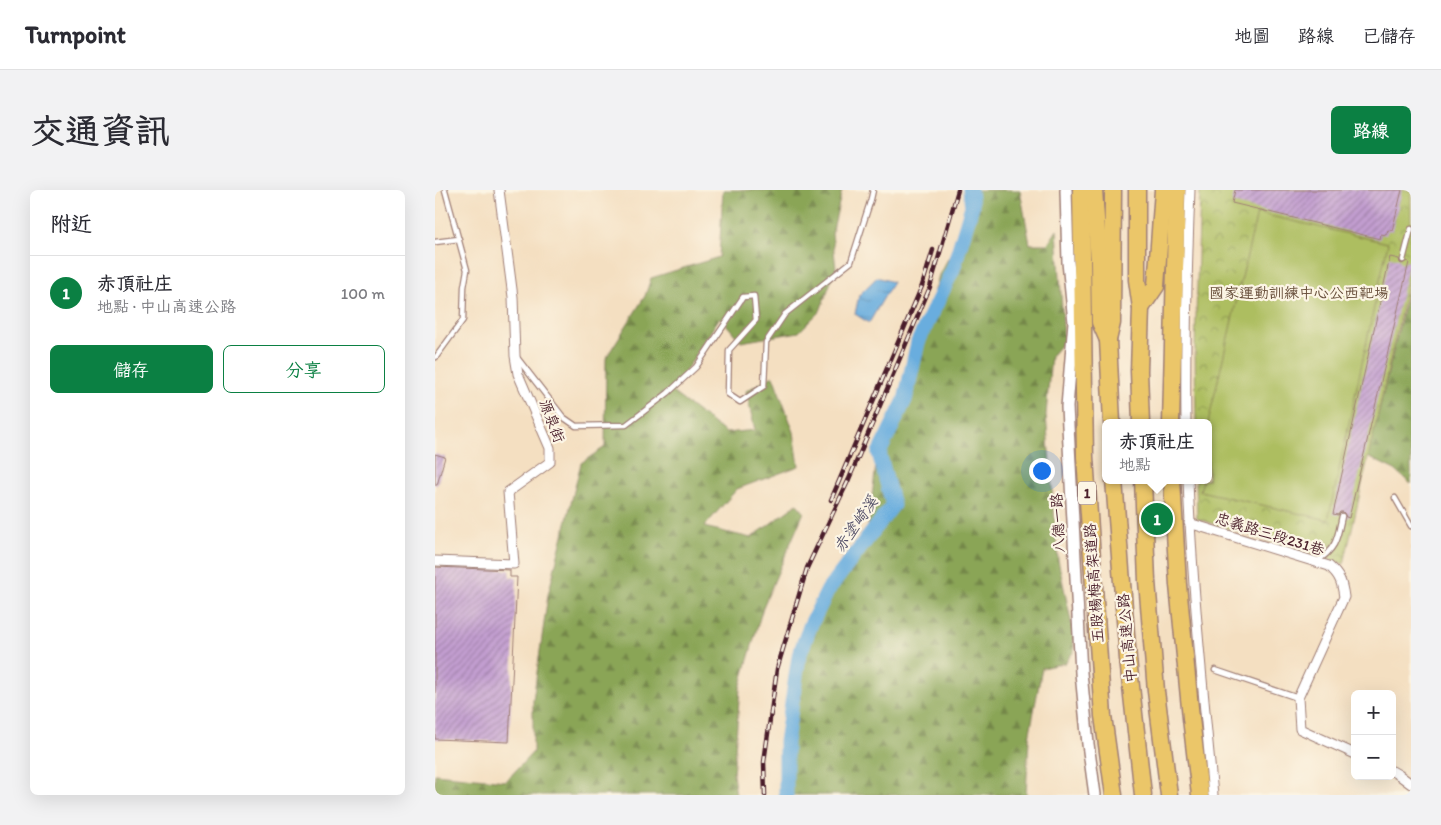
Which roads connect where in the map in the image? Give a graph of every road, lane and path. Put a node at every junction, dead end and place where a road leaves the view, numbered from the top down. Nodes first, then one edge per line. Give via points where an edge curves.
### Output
1 (445, 190) edge
2 (499, 190) edge
3 (873, 190) edge
4 (1066, 190) edge
5 (1081, 190) edge
6 (1094, 190) edge
7 (1113, 190) edge
8 (1137, 190) edge
9 (1163, 190) edge
10 (1177, 190) edge
11 (1190, 190) edge
12 (1411, 229) edge
13 (459, 239) junction
14 (435, 242) edge
15 (1403, 260) dead end
16 (1141, 308) junction
17 (1108, 340) junction
18 (515, 356) junction
19 (435, 357) edge
20 (1111, 419) edge
21 (1141, 419) edge
22 (1171, 419) edge
23 (1186, 419) edge
24 (1114, 484) edge
25 (1143, 484) edge
26 (1172, 484) edge
27 (1188, 484) edge
28 (1395, 498) dead end
29 (1342, 516) dead end
30 (1189, 523) junction
31 (1411, 526) edge
32 (435, 561) edge
33 (1316, 562) junction
34 (1215, 670) dead end
35 (1298, 698) junction
36 (1351, 752) edge
37 (1396, 774) edge
38 (1411, 784) edge
39 (1095, 795) edge
40 (1114, 795) edge
41 (1143, 795) edge
42 (1169, 795) edge
43 (1200, 795) edge
44 (1213, 795) edge

1 - 13 lane
2 - 18 street, 源泉街 via 513,297
3 - 18 lane via 851,262 785,314 767,342 764,386 740,402 728,394 729,350 756,320 754,296 743,297 696,367 626,425 575,426 563,417
4 - 39 street, 八德一路 via 1074,322 1067,407 1081,673
5 - 40 highway, 五股楊梅高架道路 / 1 via 1085,457 1103,716
6 - 17 highway via 1100,322
7 - 17 highway via 1112,323
8 - 16 highway via 1137,280
9 - 16 highway via 1156,286
10 - 22 highway
11 - 23 street
12 - 15 lane
13 - 14 lane
13 - 19 lane via 467,270 463,320
16 - 21 highway
17 - 20 highway
18 - 32 street, 源泉街 via 517,374 550,448 550,462 508,492 515,564
24 - 41 highway, 中山高速公路 / 1
25 - 42 highway, 中山高速公路 via 1156,691
26 - 43 highway via 1178,585
27 - 30 street
28 - 31 lane
29 - 33 lane via 1334,547
30 - 33 street, 忠義路三段231巷
30 - 44 street
33 - 35 street, 忠義路三段231巷 via 1337,573 1343,584 1344,597
34 - 35 lane
35 - 36 street, 忠義路三段231巷 via 1300,729
37 - 38 street

